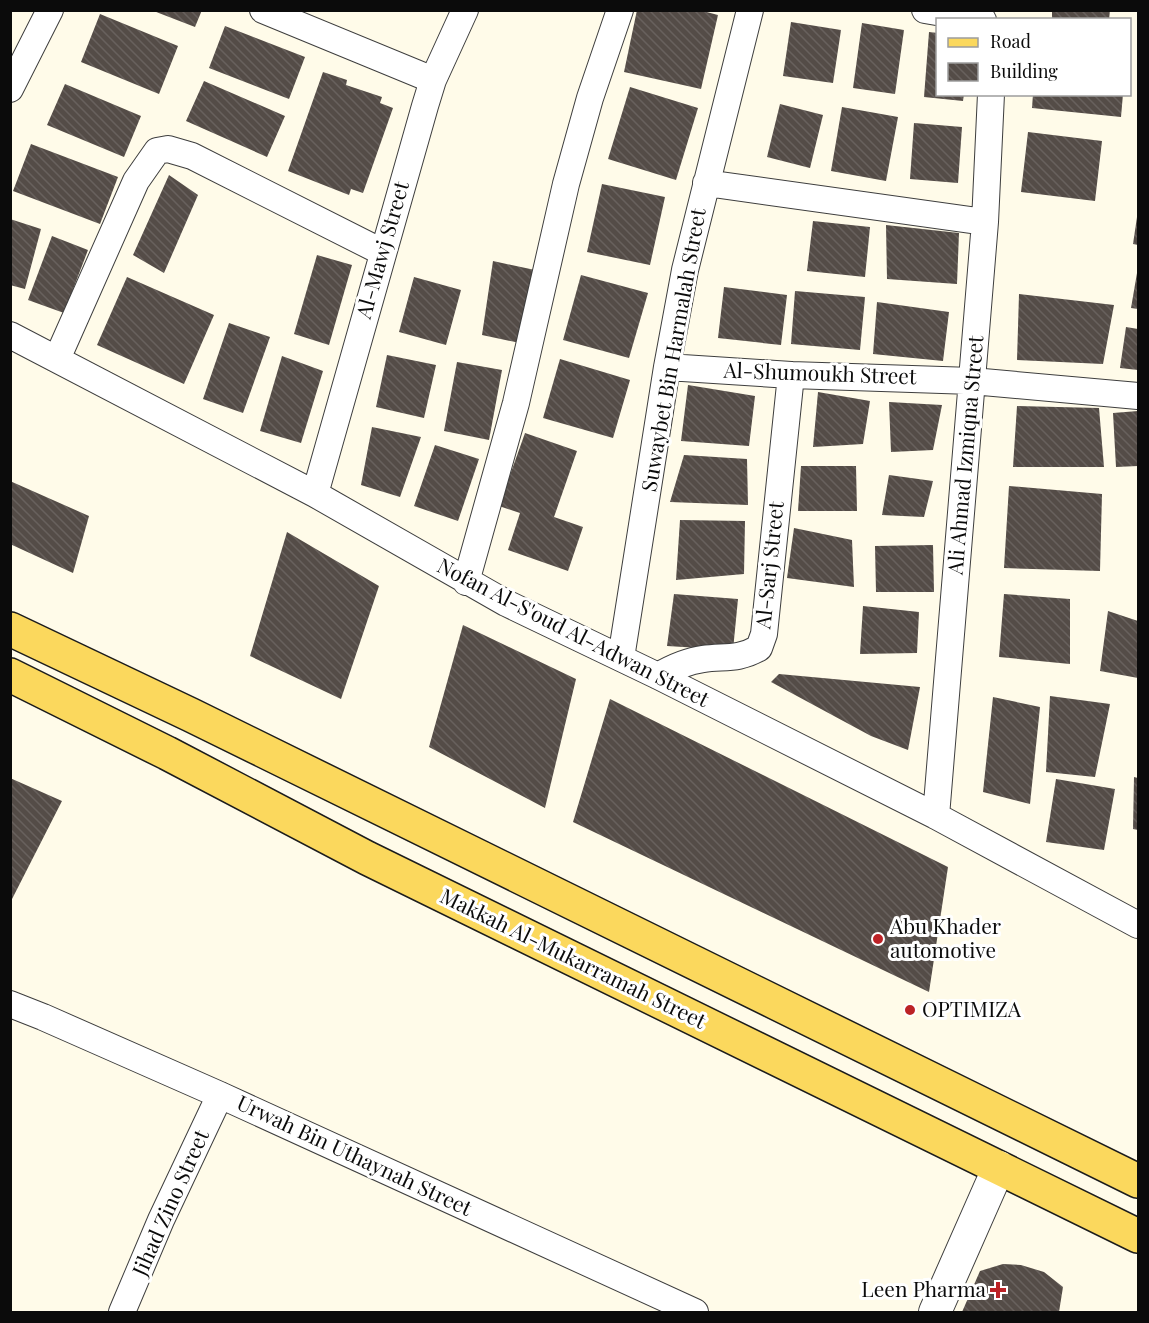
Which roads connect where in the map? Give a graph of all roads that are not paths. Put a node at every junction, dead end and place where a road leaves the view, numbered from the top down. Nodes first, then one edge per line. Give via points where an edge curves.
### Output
1 (50, 10) edge
2 (263, 10) edge
3 (465, 10) edge
4 (620, 10) edge
5 (750, 10) edge
6 (925, 10) edge
7 (971, 18) edge
8 (433, 80) junction
9 (10, 88) edge
10 (992, 96) edge
11 (706, 183) junction
12 (985, 222) junction
13 (382, 252) junction
14 (10, 335) edge
15 (57, 359) junction
16 (667, 367) junction
17 (791, 375) junction
18 (972, 381) junction
19 (1138, 396) edge
20 (315, 494) junction
21 (466, 582) junction
22 (10, 629) edge
23 (621, 658) junction
24 (10, 675) edge
25 (658, 676) junction
26 (936, 816) junction
27 (1138, 925) edge
28 (10, 1004) edge
29 (220, 1095) junction
30 (999, 1167) junction
31 (1138, 1181) edge
32 (1138, 1236) edge
33 (122, 1312) edge
34 (691, 1312) edge
35 (935, 1312) edge

1 - 9 street
2 - 8 street
3 - 8 street, Al-Mawj Street
4 - 21 street via 566,184 516,403
5 - 11 street, Suwaybet Bin Harmalah Street
6 - 7 street
8 - 13 street, Al-Mawj Street
10 - 12 street, Ali Ahmad Izmiqna Street
11 - 12 street
11 - 16 street, Suwaybet Bin Harmalah Street
12 - 18 street, Ali Ahmad Izmiqna Street
13 - 15 street via 192,156 168,149 157,151 136,181
13 - 20 street, Al-Mawj Street
14 - 15 street, Nofan Al-S'oud Al-Adwan Street
15 - 20 street, Nofan Al-S'oud Al-Adwan Street
16 - 17 street, Al-Shumoukh Street
16 - 23 street, Suwaybet Bin Harmalah Street
17 - 18 street, Al-Shumoukh Street
17 - 25 street, Al-Sarj Street via 764,634 759,648 735,658 688,662
18 - 19 street, Al-Shumoukh Street
18 - 26 street, Ali Ahmad Izmiqna Street
20 - 21 street, Nofan Al-S'oud Al-Adwan Street
21 - 23 street, Nofan Al-S'oud Al-Adwan Street
22 - 31 main road
23 - 25 street, Nofan Al-S'oud Al-Adwan Street
24 - 30 main road, Makkah Al-Mukarramah Street via 375,862
25 - 26 street, Nofan Al-S'oud Al-Adwan Street
26 - 27 street, Nofan Al-S'oud Al-Adwan Street
28 - 29 street, Urwah Bin Uthaynah Street
29 - 33 street, Jihad Zino Street
29 - 34 street, Urwah Bin Uthaynah Street
30 - 32 main road, Makkah Al-Mukarramah Street
30 - 35 street

